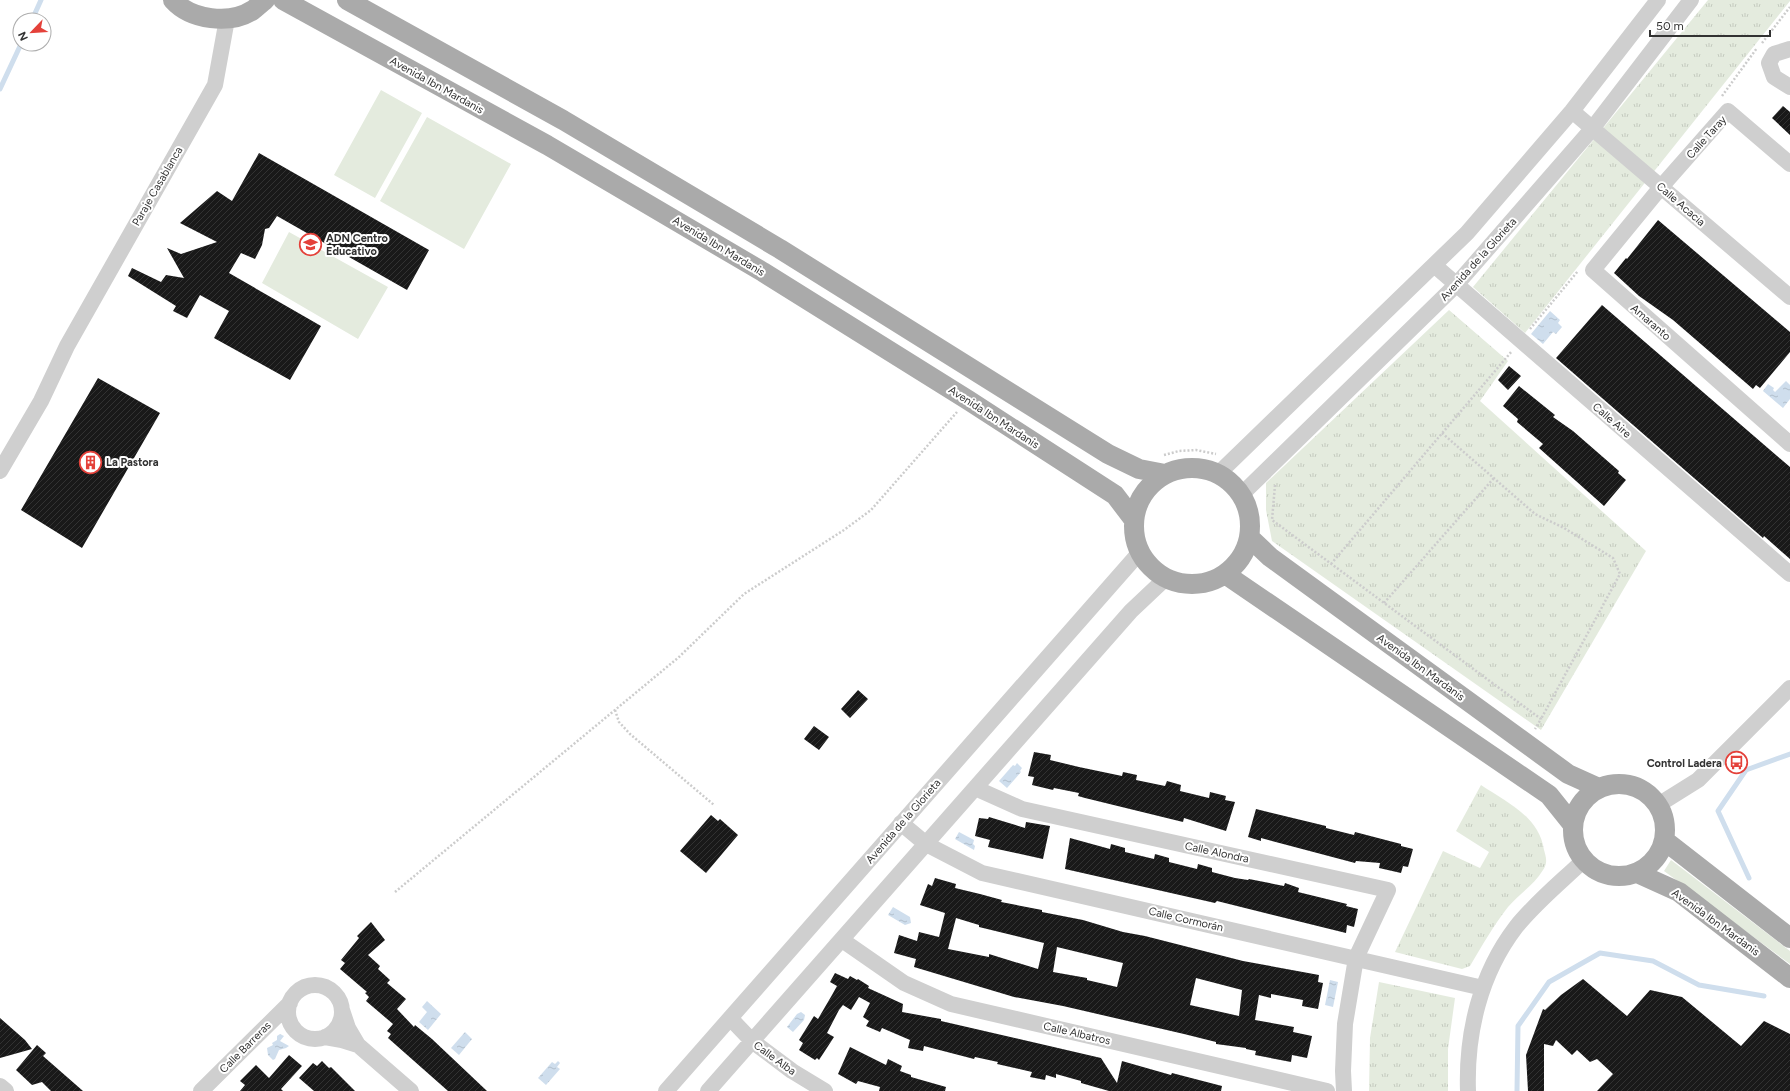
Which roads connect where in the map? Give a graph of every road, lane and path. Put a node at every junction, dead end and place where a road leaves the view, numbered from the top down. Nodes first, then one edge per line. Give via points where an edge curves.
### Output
1 (173, 0) edge
2 (265, 0) edge
3 (283, 0) edge
4 (347, 0) edge
5 (1658, 0) edge
6 (1691, 0) edge
7 (1790, 7) edge
8 (228, 19) junction
9 (1790, 49) edge
10 (1790, 87) edge
11 (1718, 101) dead end
12 (1572, 111) junction
13 (1592, 129) junction
14 (1790, 164) edge
15 (1661, 187) junction
16 (1434, 265) junction
17 (1579, 270) dead end
18 (1456, 285) junction
19 (1790, 297) edge
20 (1520, 341) junction
21 (968, 400) junction
22 (1442, 433) junction
23 (1790, 444) edge
24 (0, 471) edge
25 (1165, 474) junction
26 (1218, 474) junction
27 (1262, 474) junction
28 (1494, 478) junction
29 (1241, 495) junction
30 (1134, 520) junction
31 (1249, 537) junction
32 (1140, 552) junction
33 (1331, 564) junction
34 (1225, 574) junction
35 (1790, 574) edge
36 (1166, 578) junction
37 (1384, 604) junction
38 (1790, 688) edge
39 (615, 710) junction
40 (1541, 719) junction
41 (1526, 743) junction
42 (975, 788) junction
43 (1599, 788) junction
44 (714, 805) dead end
45 (1658, 805) junction
46 (901, 824) junction
47 (1573, 825) junction
48 (1664, 840) junction
49 (926, 844) junction
50 (1584, 860) junction
51 (1637, 873) junction
52 (395, 892) dead end
53 (1790, 938) edge
54 (842, 940) junction
55 (1356, 958) junction
56 (1790, 978) edge
57 (1483, 988) junction
58 (290, 1003) junction
59 (342, 1009) junction
60 (730, 1018) junction
61 (325, 1037) junction
62 (752, 1041) junction
63 (358, 1045) junction
64 (0, 1086) edge
65 (6, 1091) edge
66 (201, 1091) edge
67 (411, 1091) edge
68 (666, 1091) edge
69 (708, 1091) edge
70 (825, 1091) edge
71 (1327, 1091) edge
72 (1344, 1091) edge
73 (1468, 1091) edge

1 - 8 main road via 178,6 202,17
2 - 8 main road via 252,11
3 - 21 main road, Avenida Ibn Mardanis via 553,148 762,272
4 - 25 main road via 563,120 773,245 1108,454 1138,469
5 - 12 street
6 - 13 street, Avenida de la Glorieta
7 - 11 path
8 - 24 street, Paraje Casablanca via 215,85 66,346 41,401
9 - 10 street via 1774,54 1769,63 1774,77
12 - 13 street, Calle Acacia
12 - 16 street via 1467,234
13 - 15 street, Calle Acacia
13 - 18 street, Avenida de la Glorieta
14 - 15 street, Calle Taray via 1728,111
15 - 19 street, Calle Acacia
15 - 23 street, Amaranto via 1593,270
16 - 18 street, Calle Aire
16 - 26 street
17 - 20 path
18 - 20 street, Calle Aire
18 - 27 street, Avenida de la Glorieta
20 - 22 path
20 - 35 street, Calle Aire
21 - 30 main road, Avenida Ibn Mardanis via 1115,495
21 - 39 path via 871,510 744,594 679,657
22 - 28 path
22 - 33 path
25 - 26 main road via 1182,468 1201,468
25 - 30 main road via 1150,486 1139,502
26 - 29 main road via 1231,483
27 - 29 street, Avenida de la Glorieta
27 - 33 path via 1275,480 1272,520
28 - 37 path
28 - 40 path via 1535,514 1564,528 1613,558 1620,574
29 - 31 main road via 1249,515
30 - 32 main road
31 - 34 main road via 1245,551
31 - 41 main road, Avenida Ibn Mardanis via 1270,557
32 - 36 main road via 1151,567
32 - 46 street, Avenida de la Glorieta
33 - 37 path
34 - 36 main road via 1212,581 1196,584
34 - 47 main road via 1550,795
36 - 42 street via 1131,611
37 - 40 path
38 - 45 street via 1698,780
39 - 44 path via 619,722 630,734
39 - 52 path
40 - 41 path
41 - 43 main road, Avenida Ibn Mardanis via 1568,774
42 - 49 street
42 - 55 street, Calle Alondra via 1022,809 1388,890
43 - 45 main road via 1625,784 1649,795
43 - 47 main road via 1586,797 1577,810
45 - 48 main road via 1663,816
46 - 49 street, Calle Cormorán
46 - 60 street, Avenida de la Glorieta
47 - 50 main road via 1573,838
48 - 51 main road via 1659,854 1650,865
48 - 53 main road
49 - 54 street
49 - 55 street, Calle Cormorán via 982,872
50 - 51 main road via 1595,870 1608,875 1623,876
50 - 57 street via 1516,928 1494,963
51 - 56 main road, Avenida Ibn Mardanis via 1679,892
54 - 62 street
54 - 71 street, Calle Albatros via 904,983 951,1004
55 - 57 street, Calle Cormorán
55 - 72 street via 1345,1024
57 - 73 street via 1469,1050
58 - 59 street via 301,989 318,985 334,993
58 - 61 street via 288,1012 294,1028 308,1038
58 - 66 street, Calle Barreras
59 - 61 street via 338,1027
59 - 63 street via 348,1028
60 - 62 street, Calle Alba
60 - 68 street, Avenida de la Glorieta
61 - 63 street
62 - 69 street
62 - 70 street, Calle Alba via 792,1071
63 - 67 street
64 - 65 street

